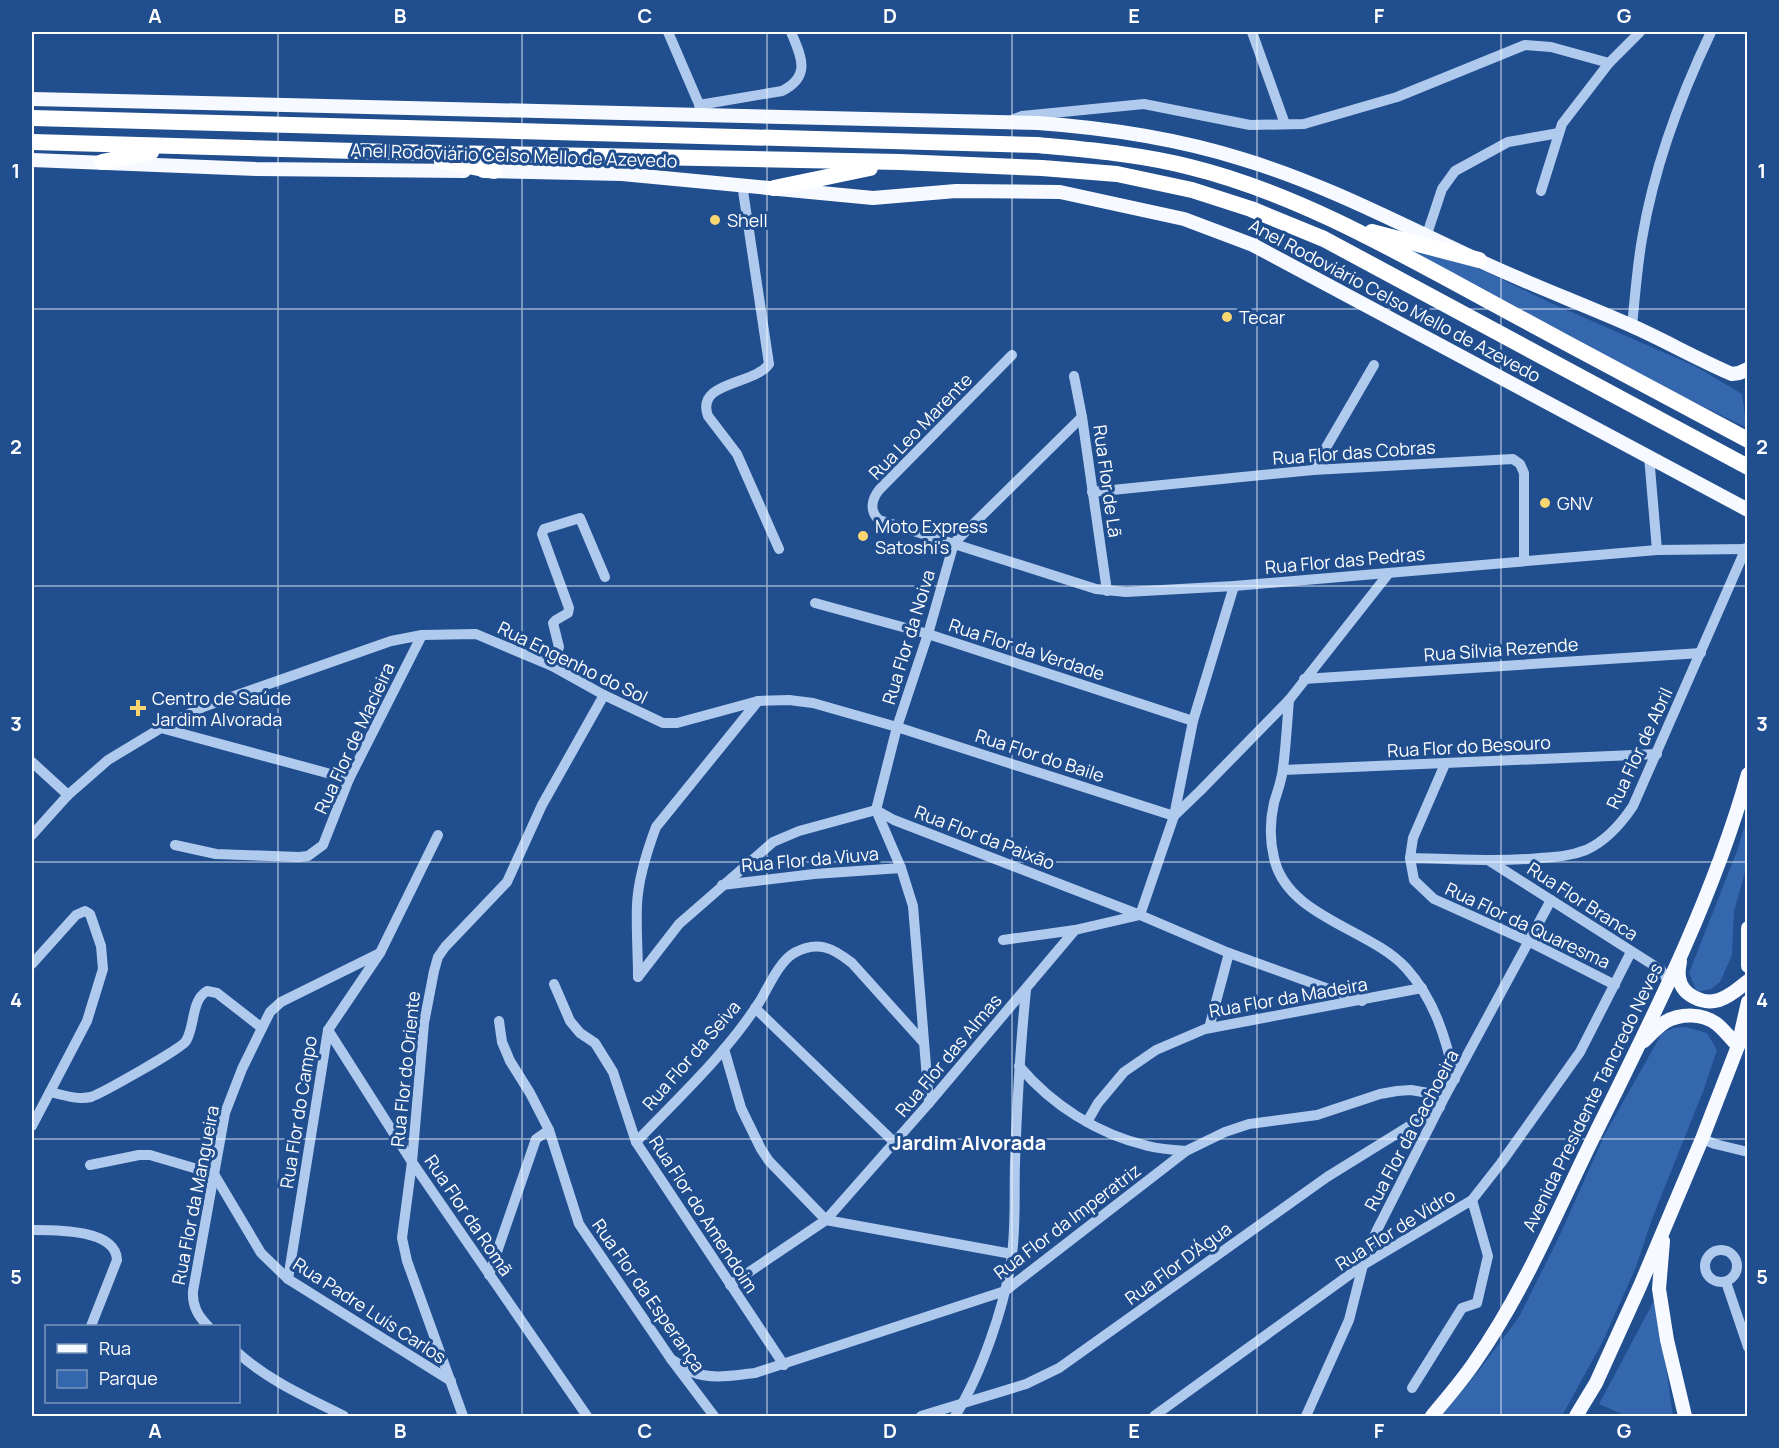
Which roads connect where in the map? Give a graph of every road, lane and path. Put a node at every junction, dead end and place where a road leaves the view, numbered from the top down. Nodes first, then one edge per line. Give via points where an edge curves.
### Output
1 (668, 32) edge
2 (791, 32) edge
3 (1252, 32) edge
4 (1640, 32) edge
5 (1711, 32) edge
6 (1609, 63) junction
7 (32, 99) edge
8 (701, 110) junction
9 (32, 116) edge
10 (1002, 123) junction
11 (1285, 124) junction
12 (1559, 133) junction
13 (32, 142) edge
14 (182, 146) junction
15 (393, 152) junction
16 (32, 160) edge
17 (102, 162) junction
18 (900, 162) junction
19 (494, 171) junction
20 (742, 184) junction
21 (774, 188) junction
22 (1541, 191) dead end
23 (1339, 224) junction
24 (1427, 234) junction
25 (1479, 261) junction
26 (1632, 326) junction
27 (1012, 356) dead end
28 (1374, 365) dead end
29 (1748, 369) edge
30 (1074, 376) dead end
31 (1082, 417) junction
32 (1741, 437) edge
33 (1649, 456) junction
34 (1748, 467) edge
35 (1313, 470) junction
36 (1092, 492) junction
37 (1748, 510) edge
38 (954, 543) junction
39 (1747, 548) edge
40 (779, 549) dead end
41 (1657, 550) junction
42 (1524, 561) junction
43 (1389, 573) junction
44 (604, 577) dead end
45 (1234, 586) junction
46 (1107, 591) junction
47 (814, 603) dead end
48 (928, 634) junction
49 (422, 635) junction
50 (1701, 653) junction
51 (552, 666) junction
52 (1304, 679) junction
53 (604, 695) junction
54 (1289, 700) junction
55 (758, 701) junction
56 (1193, 721) junction
57 (897, 727) junction
58 (161, 728) junction
59 (1657, 754) junction
60 (32, 762) edge
61 (1445, 764) junction
62 (1283, 770) junction
63 (1748, 774) edge
64 (349, 779) junction
65 (68, 795) junction
66 (876, 810) junction
67 (1174, 816) junction
68 (32, 835) edge
69 (438, 835) dead end
70 (175, 845) dead end
71 (1410, 858) junction
72 (1488, 860) junction
73 (901, 868) junction
74 (722, 885) junction
75 (1551, 900) junction
76 (1140, 915) junction
77 (1748, 928) edge
78 (1075, 930) junction
79 (1003, 940) dead end
80 (1530, 942) junction
81 (1631, 952) junction
82 (380, 953) junction
83 (1229, 953) junction
84 (1680, 954) junction
85 (32, 964) edge
86 (1748, 966) edge
87 (1667, 973) junction
88 (1748, 981) edge
89 (554, 984) dead end
90 (1615, 985) junction
91 (1422, 988) junction
92 (1026, 989) junction
93 (1362, 1001) junction
94 (1748, 1002) edge
95 (755, 1008) junction
96 (499, 1021) dead end
97 (262, 1028) junction
98 (1209, 1028) junction
99 (328, 1030) junction
100 (924, 1044) junction
101 (1743, 1046) edge
102 (1638, 1047) junction
103 (724, 1049) junction
104 (1019, 1066) junction
105 (1455, 1079) junction
106 (50, 1092) junction
107 (1445, 1096) junction
108 (929, 1103) junction
109 (1440, 1107) junction
110 (1087, 1122) junction
111 (32, 1126) edge
112 (549, 1130) junction
113 (1702, 1139) junction
114 (636, 1142) junction
115 (895, 1143) junction
116 (1186, 1151) junction
117 (1748, 1152) edge
118 (412, 1162) junction
119 (90, 1165) dead end
120 (214, 1174) junction
121 (1472, 1200) junction
122 (826, 1220) junction
123 (1665, 1227) junction
124 (32, 1230) edge
125 (1012, 1254) junction
126 (1363, 1265) junction
127 (489, 1275) junction
128 (288, 1279) junction
129 (1726, 1282) dead end
130 (730, 1285) junction
131 (1005, 1291) junction
132 (91, 1325) edge
133 (205, 1325) edge
134 (1748, 1347) edge
135 (240, 1355) edge
136 (671, 1359) junction
137 (784, 1365) junction
138 (452, 1382) junction
139 (1412, 1388) dead end
140 (964, 1402) junction
141 (344, 1416) edge
142 (463, 1416) edge
143 (587, 1416) edge
144 (714, 1416) edge
145 (921, 1416) edge
146 (955, 1416) edge
147 (1154, 1416) edge
148 (1306, 1416) edge
149 (1432, 1416) edge
150 (1576, 1416) edge
151 (1685, 1416) edge

1 - 8 street
2 - 8 street via 801,56 801,70 791,87
3 - 11 street
4 - 6 street
5 - 26 street via 1664,149 1642,239
6 - 11 street via 1551,47 1524,45 1397,97 1304,124
6 - 12 street
7 - 8 main road
8 - 10 main road
9 - 23 highway, Anel Rodoviário Celso Mello de Azevedo via 1037,145 1190,167
10 - 11 street via 1022,116 1144,104 1250,125
10 - 24 main road via 1113,129 1187,143 1316,186
12 - 22 street
12 - 24 street via 1508,142 1455,171 1442,189
13 - 14 highway, Anel Rodoviário Celso Mello de Azevedo
14 - 15 highway, Anel Rodoviário Celso Mello de Azevedo
14 - 17 highway
15 - 18 highway, Anel Rodoviário Celso Mello de Azevedo
15 - 19 highway
16 - 17 main road, Anel Rodoviário Celso Mello de Azevedo
17 - 19 main road, Anel Rodoviário Celso Mello de Azevedo via 256,169
18 - 21 highway
18 - 34 highway, Anel Rodoviário Celso Mello de Azevedo via 1117,174 1192,190 1251,209 1324,239
19 - 20 main road, Anel Rodoviário Celso Mello de Azevedo via 622,174
20 - 21 main road, Anel Rodoviário Celso Mello de Azevedo
20 - 40 street via 769,364 762,372 717,389 708,398 706,411 737,454
21 - 33 main road, Anel Rodoviário Celso Mello de Azevedo via 873,198 956,191 1060,192 1184,219 1253,245
23 - 25 highway
23 - 32 highway, Anel Rodoviário Celso Mello de Azevedo
24 - 25 main road
25 - 26 main road
26 - 29 main road via 1732,374
27 - 38 street, Rua Leo Marente via 875,496 873,512 879,520
28 - 35 street
30 - 31 street, Rua Flor de Lã
31 - 36 street, Rua Flor de Lã
31 - 38 street, Rua Flor da Noiva
33 - 37 main road, Anel Rodoviário Celso Mello de Azevedo
33 - 41 street
35 - 36 street, Rua Flor das Cobras
35 - 42 street, Rua Flor das Cobras via 1517,461 1525,478
36 - 46 street, Rua Flor de Lã
38 - 46 street, Rua Flor das Pedras
38 - 48 street, Rua Flor da Noiva
39 - 41 street, Rua Flor das Pedras
39 - 50 street, Rua Flor de Abril
41 - 42 street, Rua Flor das Pedras
42 - 43 street, Rua Flor das Pedras
43 - 45 street, Rua Flor das Pedras
43 - 52 street
44 - 51 street via 580,518 544,529 542,534 569,608 554,623 559,647
45 - 46 street, Rua Flor das Pedras
45 - 56 street
47 - 48 street, Rua Flor da Verdade
48 - 56 street, Rua Flor da Verdade
48 - 57 street, Rua Flor da Noiva
49 - 51 street, Rua Engenho do Sol via 476,634
49 - 58 street, Rua Engenho do Sol via 391,641 203,707
49 - 64 street, Rua Flor de Macieira
50 - 52 street, Rua Sílvia Rezende
50 - 59 street, Rua Flor de Abril
51 - 53 street, Rua Engenho do Sol
52 - 54 street
53 - 55 street, Rua Engenho do Sol via 669,724
53 - 118 street, Rua Flor do Oriente via 542,805 507,882 438,957 424,1023
54 - 62 street
54 - 67 street
55 - 57 street, Rua Engenho do Sol via 813,703
55 - 74 street via 656,827 639,887 638,977 679,924
56 - 67 street
57 - 66 street, Rua Flor da Noiva
57 - 67 street, Rua Flor do Baile
58 - 64 street
58 - 65 street, Rua Engenho do Sol via 108,760
59 - 61 street, Rua Flor do Besouro
59 - 72 street, Rua Flor de Abril via 1622,823 1587,850 1564,856
60 - 65 street
61 - 62 street, Rua Flor do Besouro
61 - 71 street via 1413,838
62 - 91 street via 1271,832 1279,873 1303,903 1386,950
63 - 84 main road, Avenida Presidente Tancredo Neves via 1705,899
64 - 70 street, Rua Flor de Macieira via 323,845 314,853 299,857 216,854
65 - 68 street, Rua Engenho do Sol
66 - 73 street
66 - 74 street via 786,835
66 - 76 street, Rua Flor da Paixão
67 - 76 street
69 - 82 street, Rua Flor do Campo
71 - 72 street, Rua Flor de Abril
71 - 80 street, Rua Flor da Quaresma via 1414,880 1434,899
72 - 75 street, Rua Flor Branca
73 - 74 street, Rua Flor da Viuva
73 - 100 street via 913,906
75 - 80 street, Rua Flor da Cachoeira
75 - 81 street, Rua Flor Branca
76 - 78 street
76 - 83 street, Rua Flor da Paixão
77 - 86 main road
78 - 79 street
78 - 92 street, Rua Flor das Almas
80 - 90 street, Rua Flor da Quaresma
80 - 105 street, Rua Flor da Cachoeira
81 - 87 street, Rua Flor Branca
81 - 90 street, Rua Flor de Vidro
82 - 97 street, Rua Flor da Mangueira via 281,1002
82 - 99 street, Rua Flor do Campo
83 - 93 street, Rua Flor da Paixão
83 - 98 street
84 - 87 main road, Avenida Presidente Tancredo Neves
84 - 88 main road via 1679,978 1694,998 1719,1000
85 - 106 street via 76,915 86,911 90,914 101,946 103,969 87,1021
87 - 102 main road, Avenida Presidente Tancredo Neves
89 - 114 street, Rua Flor do Amendoim via 570,1021 596,1043 613,1072
90 - 121 street, Rua Flor de Vidro via 1580,1052
91 - 93 street, Rua Flor da Madeira
91 - 105 street via 1447,1041
92 - 104 street
92 - 108 street, Rua Flor das Almas
93 - 98 street, Rua Flor da Madeira
94 - 101 main road
95 - 100 street, Rua Flor da Seiva via 784,962 792,955 822,946 852,963
95 - 103 street, Rua Flor da Seiva
95 - 115 street
96 - 112 street, Rua Flor da Esperança via 510,1061
97 - 106 street via 217,993 207,991 199,998 187,1040 175,1051 92,1096 75,1098
97 - 120 street, Rua Flor da Mangueira via 225,1113
98 - 110 street, Rua Flor da Madeira via 1156,1050 1124,1072
99 - 118 street, Rua Flor da Romã
99 - 128 street, Rua Flor do Campo
100 - 108 street
101 - 102 main road via 1710,1019 1693,1016 1666,1021
101 - 113 main road
102 - 149 main road, Avenida Presidente Tancredo Neves via 1505,1314 1474,1364
103 - 114 street, Rua Flor da Seiva
103 - 122 street via 741,1108 761,1149
104 - 110 street via 1050,1098
104 - 125 street
105 - 107 street, Rua Flor da Cachoeira
106 - 111 street
107 - 109 street, Rua Flor da Cachoeira
107 - 116 street, Rua Flor da Imperatriz via 1411,1090 1380,1094 1317,1115 1248,1124
108 - 115 street, Rua Flor das Almas
109 - 126 street, Rua Flor da Cachoeira
109 - 140 street, Rua Flor D'Água via 1327,1177 1059,1368 1026,1384
110 - 116 street via 1121,1138
112 - 127 street via 536,1139
112 - 136 street, Rua Flor da Esperança via 579,1224
113 - 117 street
113 - 123 main road
114 - 130 street, Rua Flor do Amendoim
115 - 122 street, Rua Flor das Almas
116 - 131 street, Rua Flor da Imperatriz
118 - 127 street, Rua Flor da Romã
118 - 138 street, Rua Flor do Oriente via 402,1238
119 - 120 street via 150,1155
120 - 128 street, Rua Padre Luís Carlos via 261,1253
120 - 133 street, Rua Flor da Mangueira via 192,1302
121 - 126 street, Rua Flor de Vidro
121 - 139 street via 1488,1256 1477,1303 1462,1308
122 - 125 street
122 - 130 street, Rua Flor das Almas
123 - 150 main road via 1596,1383
123 - 151 main road via 1659,1289
124 - 132 street via 97,1236 107,1240 117,1253
125 - 131 street
126 - 147 street, Rua Flor de Vidro
126 - 148 street, Rua Flor da Cachoeira via 1349,1320
127 - 143 street, Rua Flor da Romã
128 - 138 street, Rua Padre Luís Carlos
129 - 134 street
130 - 137 street, Rua Flor do Amendoim
131 - 137 street, Rua Flor da Imperatriz
131 - 140 street via 992,1335
135 - 141 street via 289,1389
136 - 137 street, Rua Flor da Imperatriz via 706,1376 755,1373
136 - 144 street, Rua Flor da Esperança
138 - 142 street, Rua Flor do Oriente
140 - 145 street, Rua Flor D'Água
140 - 146 street

